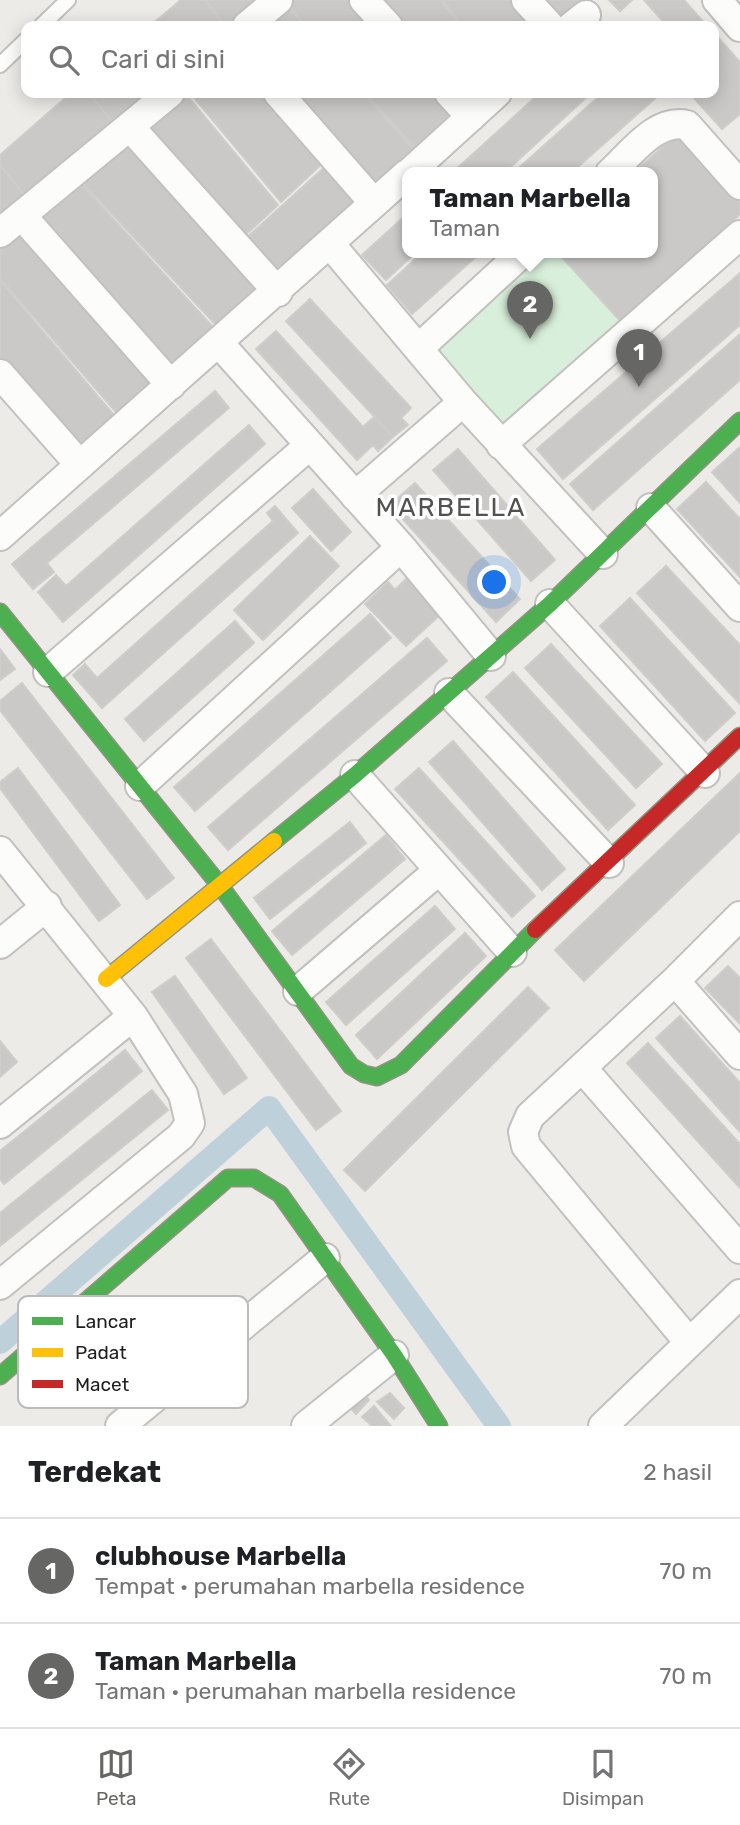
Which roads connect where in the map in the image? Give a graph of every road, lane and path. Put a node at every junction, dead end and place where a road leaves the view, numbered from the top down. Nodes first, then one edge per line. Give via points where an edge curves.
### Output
1 (68, 0) edge
2 (278, 0) edge
3 (364, 0) edge
4 (526, 0) edge
5 (717, 0) edge
6 (46, 21) edge
7 (253, 21) edge
8 (383, 21) edge
9 (545, 21) edge
10 (740, 27) edge
11 (21, 45) edge
12 (0, 65) edge
13 (164, 98) edge
14 (282, 98) edge
15 (454, 98) edge
16 (492, 98) edge
17 (471, 117) junction
18 (130, 127) junction
19 (731, 155) edge
20 (415, 167) edge
21 (617, 167) edge
22 (402, 178) edge
23 (740, 185) edge
24 (374, 203) junction
25 (22, 216) junction
26 (0, 233) edge
27 (740, 235) edge
28 (331, 245) junction
29 (517, 258) edge
30 (278, 292) junction
31 (218, 342) junction
32 (419, 348) junction
33 (0, 374) edge
34 (172, 385) junction
35 (463, 402) junction
36 (740, 421) edge
37 (310, 445) junction
38 (501, 445) junction
39 (80, 465) junction
40 (355, 496) junction
41 (651, 508) junction
42 (0, 537) edge
43 (401, 547) junction
44 (603, 554) junction
45 (550, 604) junction
46 (740, 607) edge
47 (0, 612) edge
48 (491, 656) junction
49 (48, 672) junction
50 (449, 693) junction
51 (740, 736) edge
52 (705, 773) junction
53 (355, 775) junction
54 (140, 786) junction
55 (0, 851) edge
56 (608, 863) junction
57 (439, 870) junction
58 (221, 887) junction
59 (47, 906) junction
60 (740, 916) edge
61 (0, 944) edge
62 (512, 952) junction
63 (106, 979) junction
64 (675, 981) junction
65 (298, 991) junction
66 (134, 1016) junction
67 (740, 1055) edge
68 (583, 1069) junction
69 (0, 1124) edge
70 (740, 1249) edge
71 (325, 1258) junction
72 (0, 1285) edge
73 (740, 1294) edge
74 (92, 1296) edge
75 (248, 1321) edge
76 (688, 1341) junction
77 (394, 1355) junction
78 (18, 1360) edge
79 (0, 1376) edge
80 (142, 1408) edge
81 (120, 1426) edge
82 (306, 1426) edge
83 (439, 1426) edge
84 (603, 1426) edge

1 - 6 lane
2 - 7 street
3 - 8 street
4 - 9 street
5 - 10 street
11 - 12 lane
13 - 18 street
14 - 24 street
15 - 17 street
16 - 17 street
17 - 20 street
18 - 25 street
18 - 30 street
19 - 21 street via 677,123 659,129
19 - 23 street
22 - 24 street
24 - 28 street
25 - 26 street
25 - 34 street
27 - 38 street
28 - 30 street
28 - 32 street
29 - 32 street
30 - 31 street
31 - 34 street
31 - 37 street
32 - 35 street
33 - 39 street
34 - 39 street
35 - 38 street
35 - 40 street
36 - 41 street
37 - 40 street
37 - 49 street
38 - 44 street
39 - 42 street
40 - 43 street
41 - 44 street
41 - 46 street
43 - 48 street
43 - 54 street
44 - 45 street
45 - 48 street
45 - 52 street
47 - 49 street
48 - 50 street
49 - 54 street
50 - 53 street
50 - 56 street
51 - 52 street
52 - 56 street
53 - 57 street
53 - 58 street
54 - 58 street
55 - 59 street
56 - 62 street
57 - 62 street
57 - 65 street
58 - 63 street
58 - 65 street
59 - 61 street
59 - 63 street
60 - 64 street
62 - 65 street via 389,1076 376,1078 351,1066
63 - 66 street
64 - 67 street
64 - 68 street
66 - 69 street
66 - 72 street via 183,1094 190,1123 181,1136
68 - 70 street
68 - 76 street via 530,1116 524,1124 523,1140
71 - 74 street via 280,1194 254,1178 228,1178
71 - 75 street
71 - 77 street
73 - 76 street
76 - 84 street
77 - 82 street
77 - 83 street
78 - 79 street
80 - 81 street

